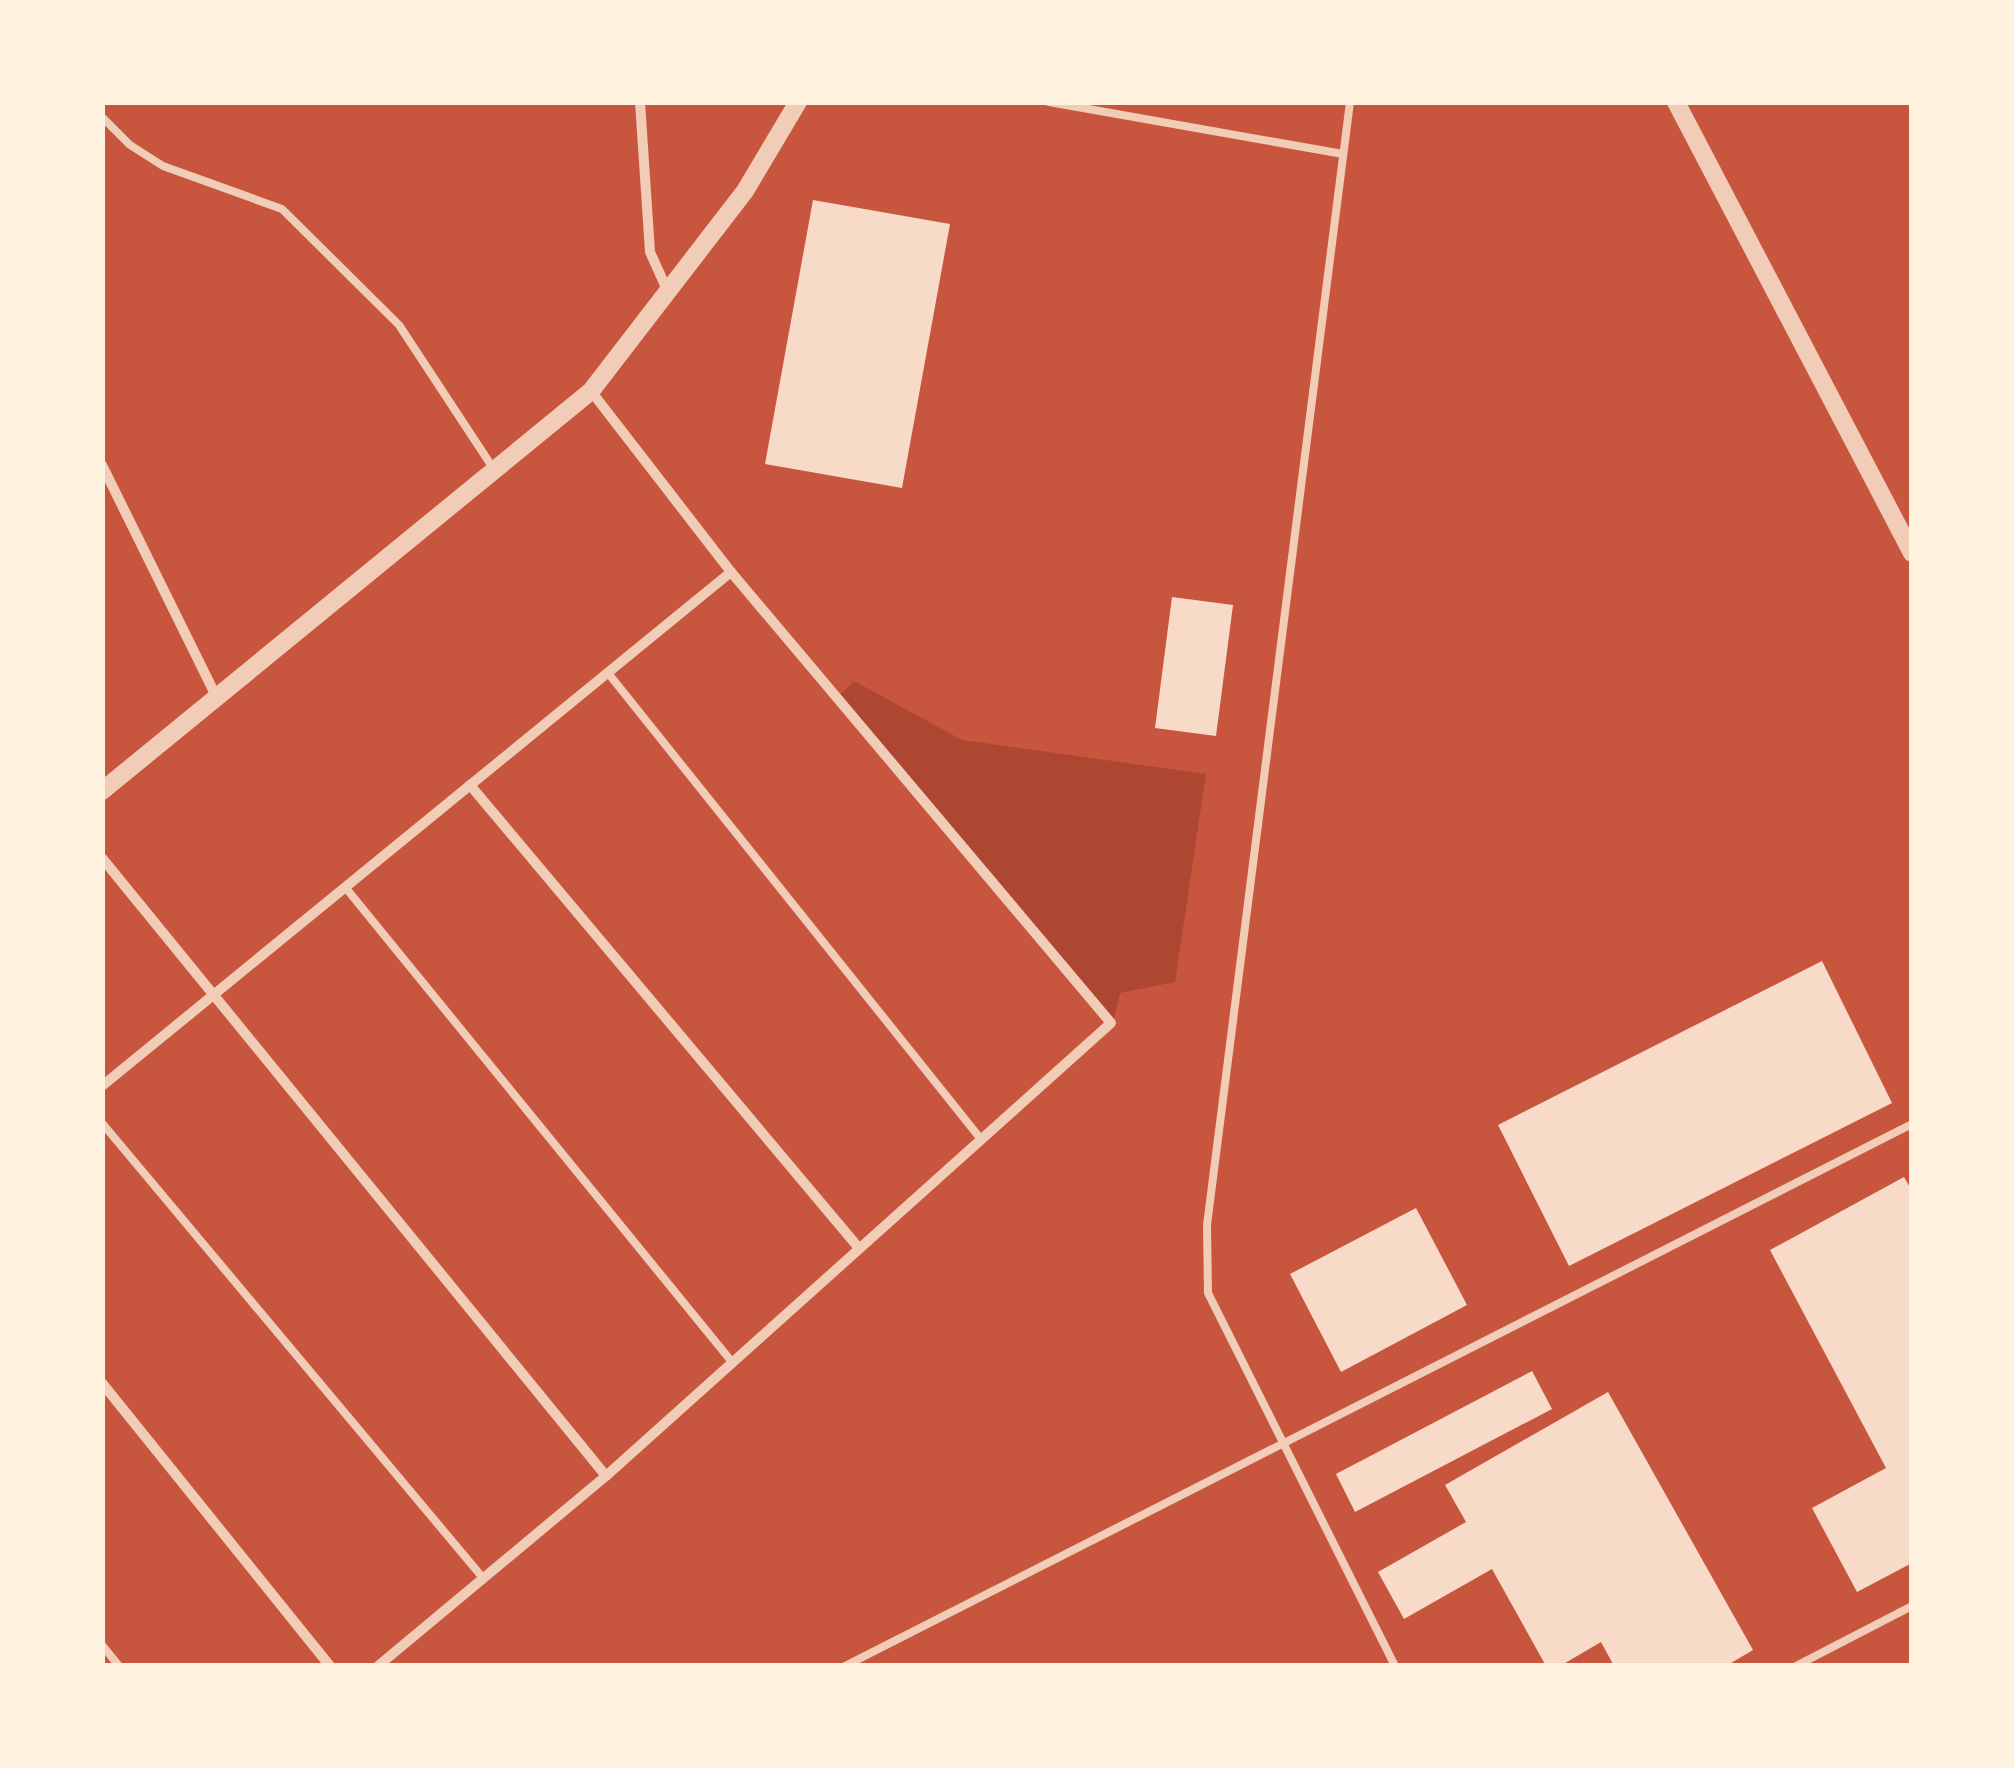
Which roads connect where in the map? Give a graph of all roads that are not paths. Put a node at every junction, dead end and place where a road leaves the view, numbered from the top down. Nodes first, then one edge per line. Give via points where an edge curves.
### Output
1 (640, 102) edge
2 (798, 102) edge
3 (1049, 102) edge
4 (1350, 102) edge
5 (1676, 102) edge
6 (102, 118) edge
7 (1343, 154) junction
8 (669, 295) junction
9 (591, 391) junction
10 (102, 465) edge
11 (495, 471) junction
12 (1912, 553) edge
13 (731, 572) junction
14 (608, 673) junction
15 (218, 700) junction
16 (470, 785) junction
17 (102, 791) edge
18 (102, 858) edge
19 (344, 888) junction
20 (213, 995) junction
21 (102, 1086) edge
22 (102, 1123) edge
23 (1912, 1124) edge
24 (980, 1138) junction
25 (858, 1247) junction
26 (732, 1362) junction
27 (102, 1383) edge
28 (1282, 1443) junction
29 (606, 1476) junction
30 (483, 1578) junction
31 (1912, 1606) edge
32 (102, 1646) edge
33 (119, 1666) edge
34 (330, 1666) edge
35 (378, 1666) edge
36 (845, 1666) edge
37 (1395, 1666) edge
38 (1796, 1666) edge

1 - 8 street via 650,252
2 - 8 street via 745,191
3 - 7 lane
4 - 7 lane
5 - 12 street
6 - 11 lane via 162,166 282,209 399,325
7 - 28 lane via 1207,1225 1208,1293
8 - 9 street
9 - 11 street
9 - 13 street
10 - 15 street
11 - 15 street
13 - 14 street
13 - 24 street via 1112,1024
14 - 16 street
14 - 24 lane
15 - 17 street
16 - 19 street
16 - 25 street
18 - 20 street
19 - 20 street
19 - 26 lane
20 - 21 street
20 - 29 street
22 - 30 lane
23 - 28 lane
24 - 25 street
25 - 26 street
26 - 29 street
27 - 34 street
28 - 36 lane
28 - 37 lane
29 - 30 street
30 - 35 street
31 - 38 lane
32 - 33 lane

